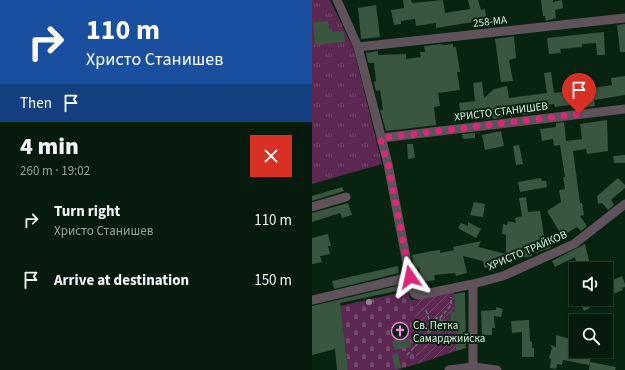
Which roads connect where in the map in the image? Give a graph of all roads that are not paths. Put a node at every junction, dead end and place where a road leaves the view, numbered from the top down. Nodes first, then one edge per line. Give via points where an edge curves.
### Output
1 (337, 0) edge
2 (625, 18) edge
3 (358, 47) junction
4 (625, 109) edge
5 (380, 138) junction
6 (346, 197) dead end
7 (625, 204) edge
8 (312, 207) edge
9 (410, 277) junction
10 (473, 284) junction
11 (312, 300) edge
12 (473, 367) junction
13 (450, 370) edge
14 (497, 370) edge

1 - 3 street, ХРИСТО ТРАЙКОВ
2 - 3 street, 258-МА
3 - 5 street, ХРИСТО ТРАЙКОВ
4 - 5 street, ХРИСТО СТАНИШЕВ
5 - 9 street, ХРИСТО ТРАЙКОВ via 388,164
6 - 8 street
7 - 10 street, ХРИСТО ТРАЙКОВ via 574,244 503,276
9 - 10 street, ХРИСТО ТРАЙКОВ via 415,294
9 - 11 street
10 - 12 street
12 - 13 street
12 - 14 street

